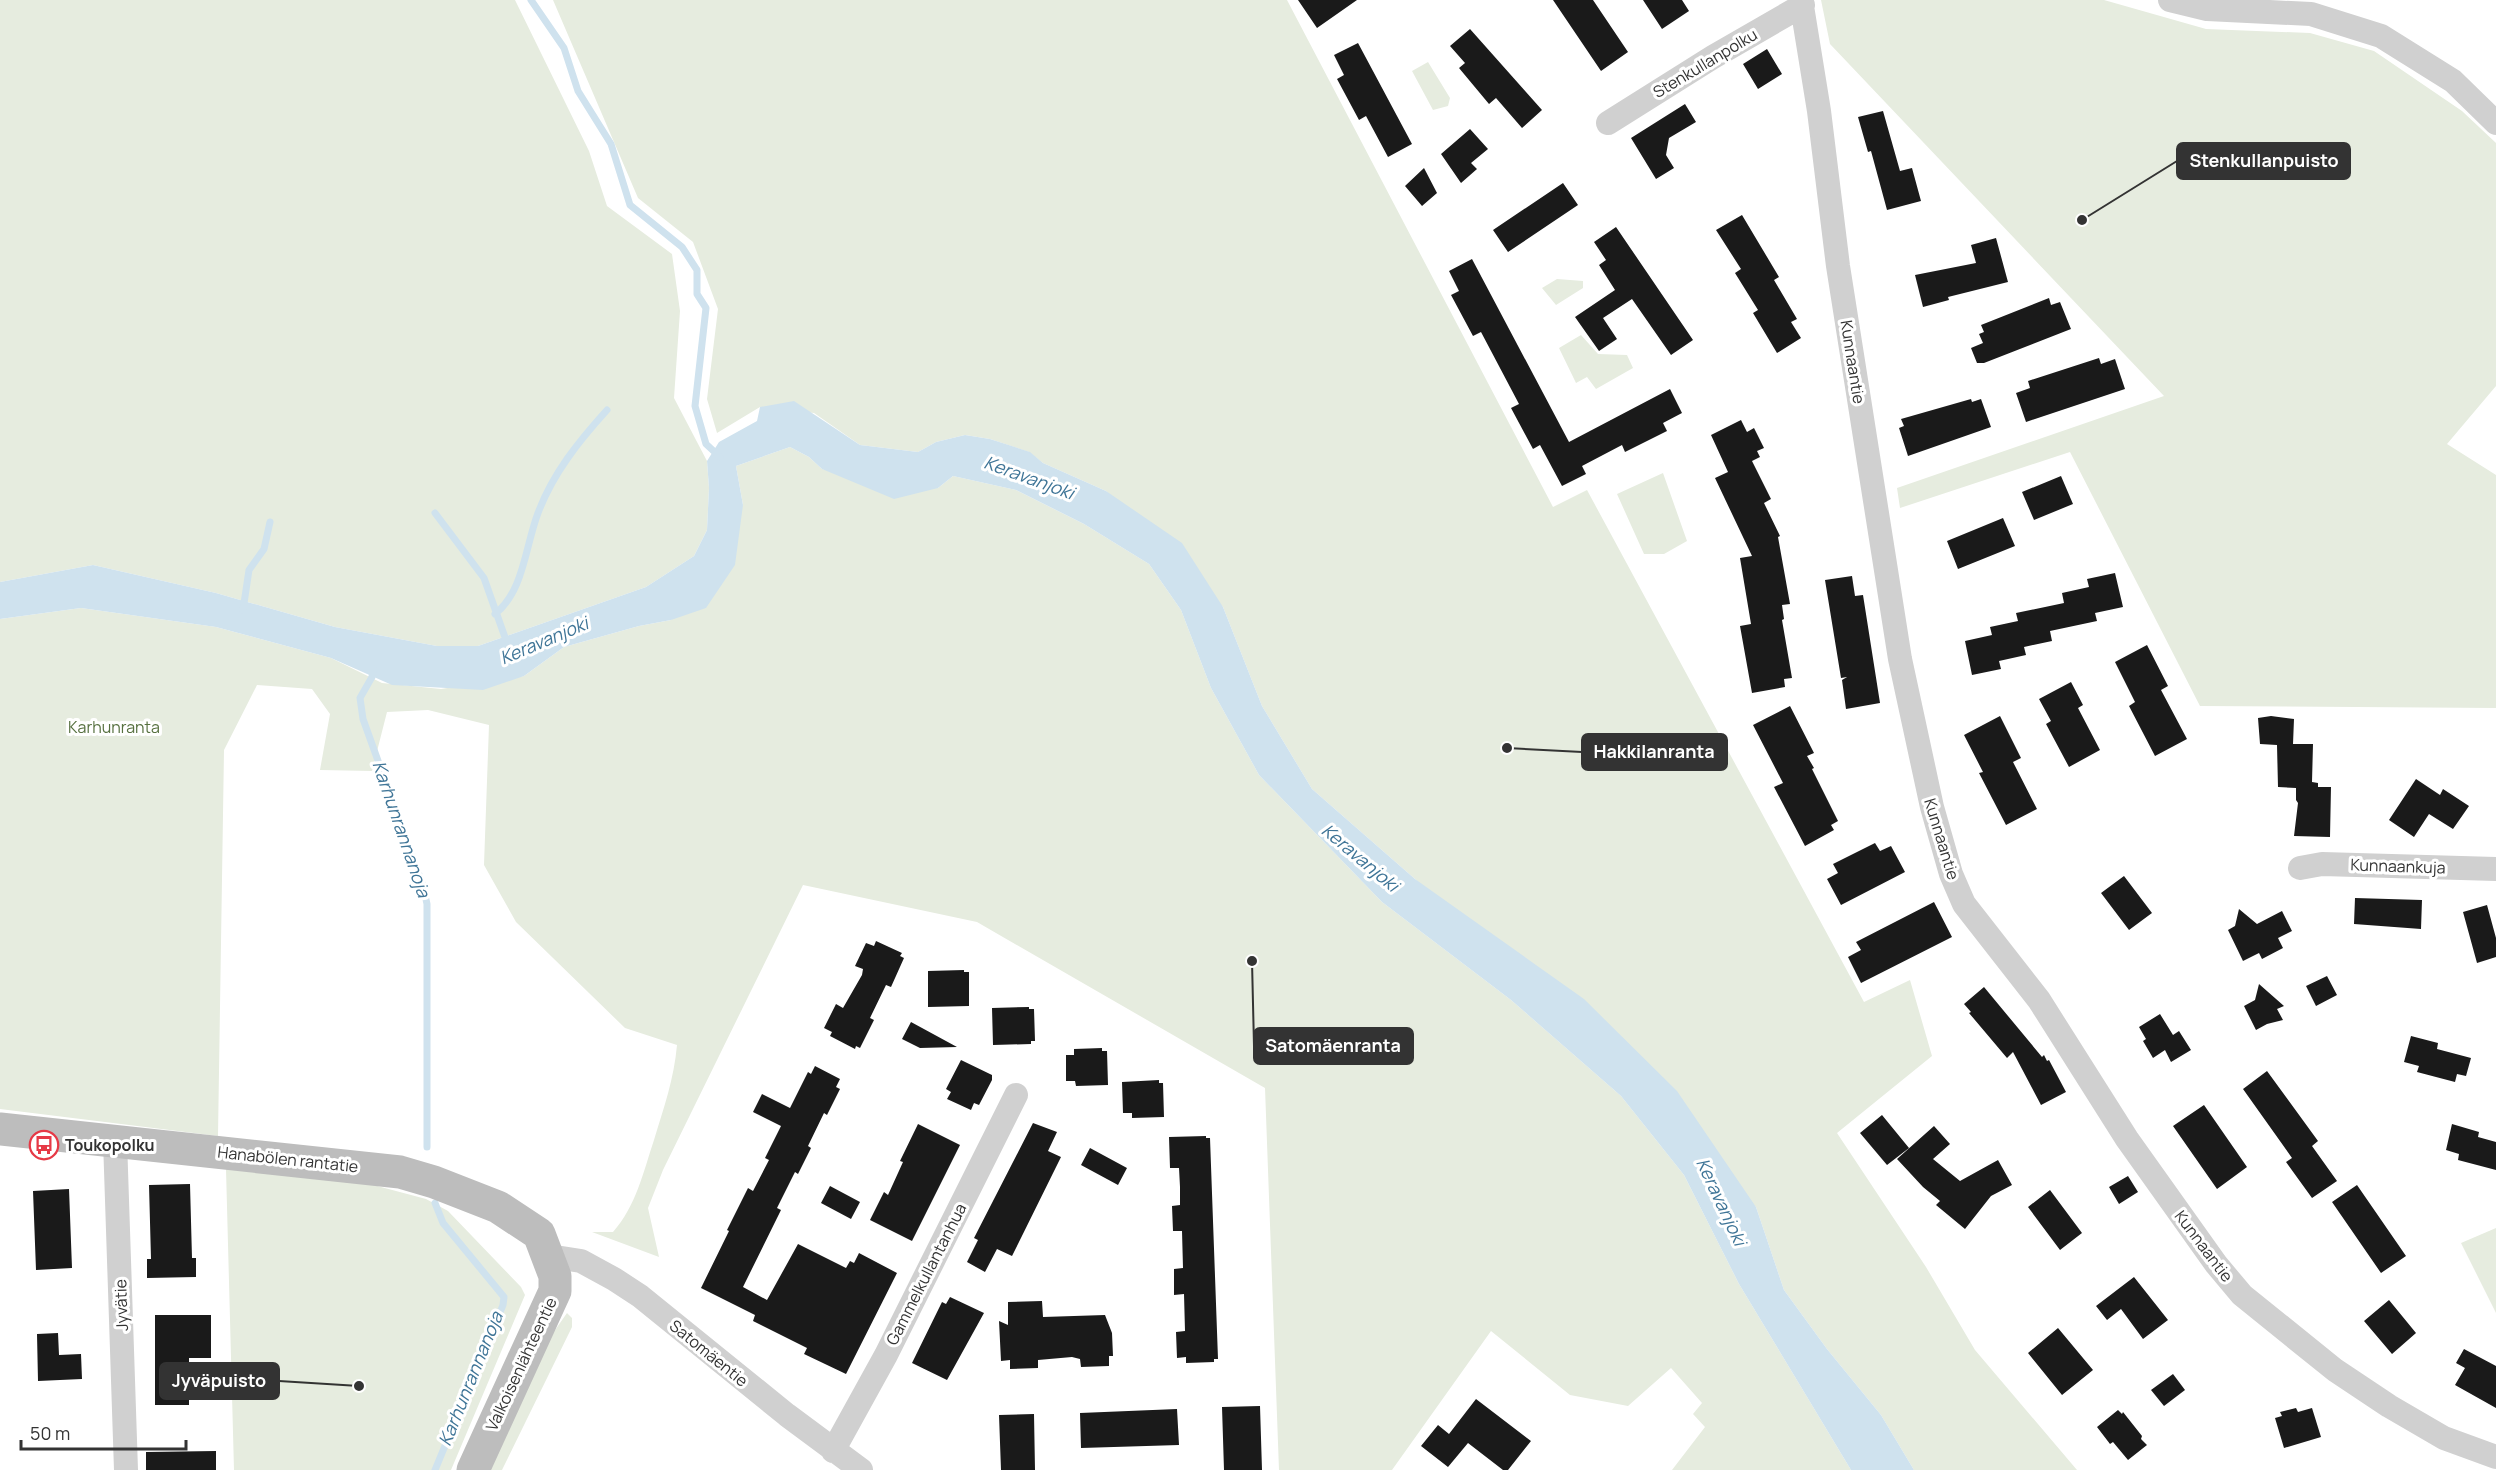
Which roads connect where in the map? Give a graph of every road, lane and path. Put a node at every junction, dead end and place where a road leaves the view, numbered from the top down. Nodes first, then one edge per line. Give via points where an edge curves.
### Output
1 (2170, 0) edge
2 (1802, 3) edge
3 (1608, 123) dead end
4 (2496, 123) edge
5 (2300, 868) dead end
6 (2496, 869) edge
7 (1016, 1095) dead end
8 (0, 1129) edge
9 (115, 1140) junction
10 (549, 1256) junction
11 (833, 1451) junction
12 (2496, 1457) edge
13 (126, 1470) edge
14 (474, 1470) edge
15 (861, 1470) edge

1 - 4 street via 2207,9 2311,14 2381,36 2453,81
2 - 3 street, Stenkullanpolku
2 - 12 street, Kunnaantie via 1838,266 1900,659 1932,807 1964,904 2039,1000 2127,1139 2216,1264 2242,1294 2335,1370 2389,1406 2444,1438
5 - 6 street, Kunnaankuja via 2322,864
7 - 11 street, Gammelkullantanhua
8 - 9 street, Hanabölen rantatie
9 - 10 street, Hanabölen rantatie via 400,1172 498,1207 539,1234
9 - 13 street, Jyvätie
10 - 11 street, Satomäentie via 581,1261 640,1296
10 - 14 street, Valkoisenlähteentie via 555,1291
11 - 15 street, Satomäentie

